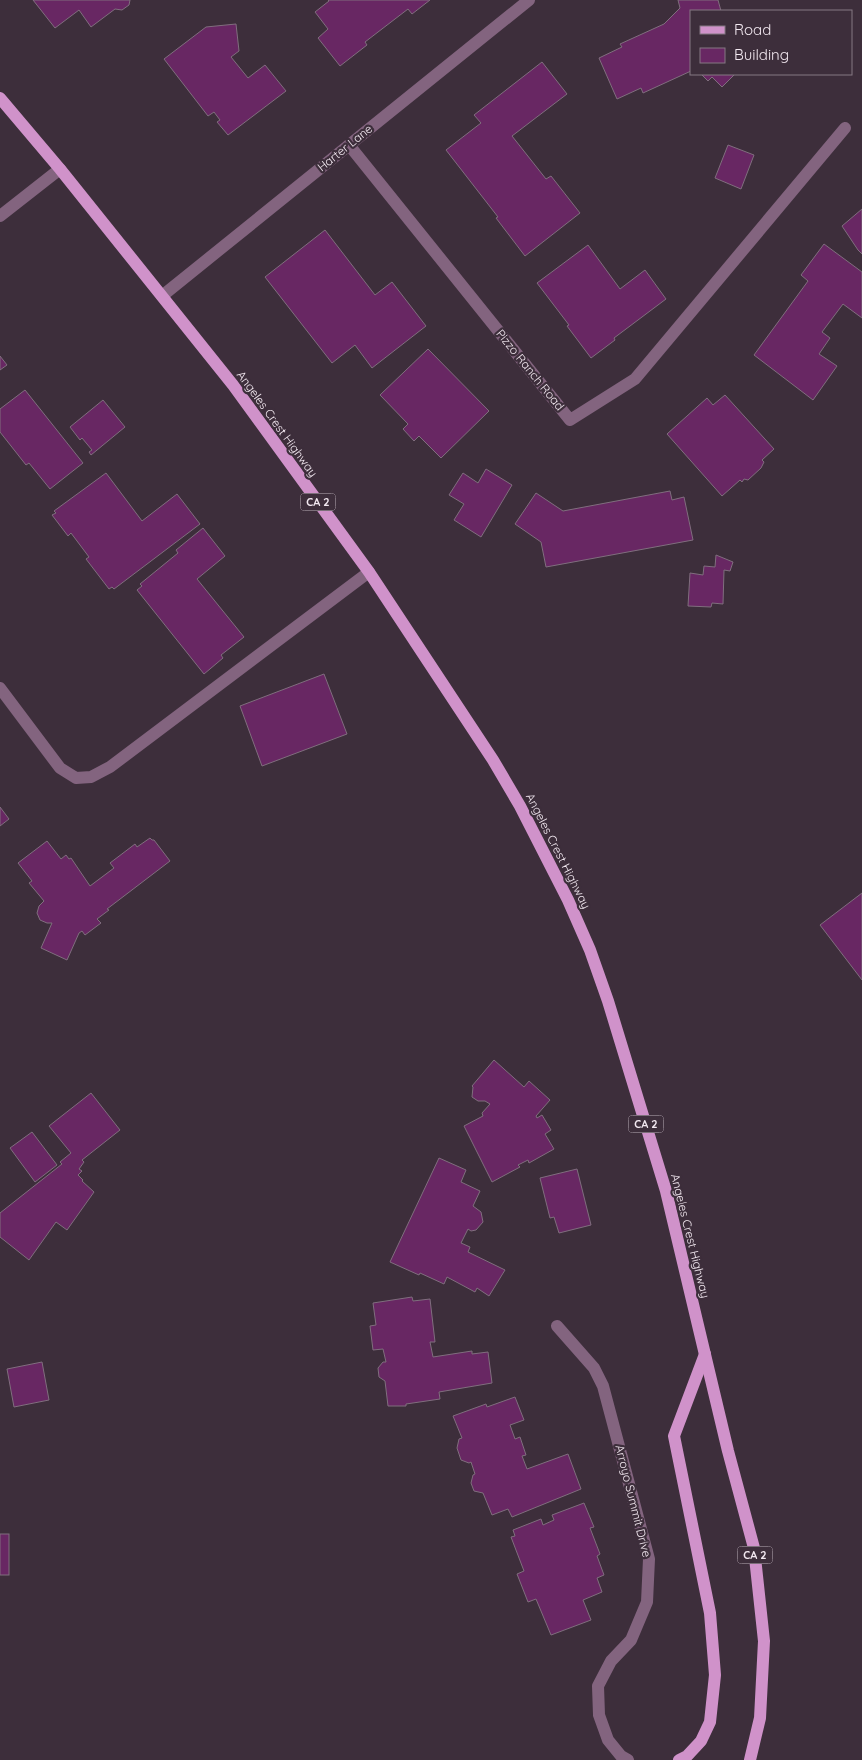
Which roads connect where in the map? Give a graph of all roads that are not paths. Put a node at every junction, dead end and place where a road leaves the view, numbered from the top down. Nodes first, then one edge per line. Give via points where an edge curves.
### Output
1 (528, 0) edge
2 (0, 98) edge
3 (846, 128) dead end
4 (349, 145) junction
5 (60, 169) junction
6 (0, 216) edge
7 (162, 296) junction
8 (369, 572) junction
9 (0, 688) edge
10 (556, 1326) dead end
11 (705, 1354) junction
12 (628, 1760) edge
13 (679, 1760) edge
14 (750, 1760) edge

1 - 4 street, Harter Lane
2 - 5 main road, Angeles Crest Highway / CA 2
3 - 4 street, Pizzo Ranch Road via 635,378 570,420
4 - 7 street, Harter Lane
5 - 6 street
5 - 7 main road, Angeles Crest Highway / CA 2
7 - 8 main road, Angeles Crest Highway / CA 2 via 233,385
8 - 9 street via 110,767 91,777 76,778 60,768
8 - 11 main road, Angeles Crest Highway / CA 2 via 520,806 590,950 666,1191
10 - 12 street, Arroyo Summit Drive via 594,1368 603,1386 649,1559 648,1602 631,1640 611,1660 598,1686 598,1715 608,1740
11 - 13 main road via 674,1436 710,1613 715,1675 710,1722 701,1741
11 - 14 main road, Angeles Crest Highway / CA 2 via 754,1548 764,1641 760,1718

